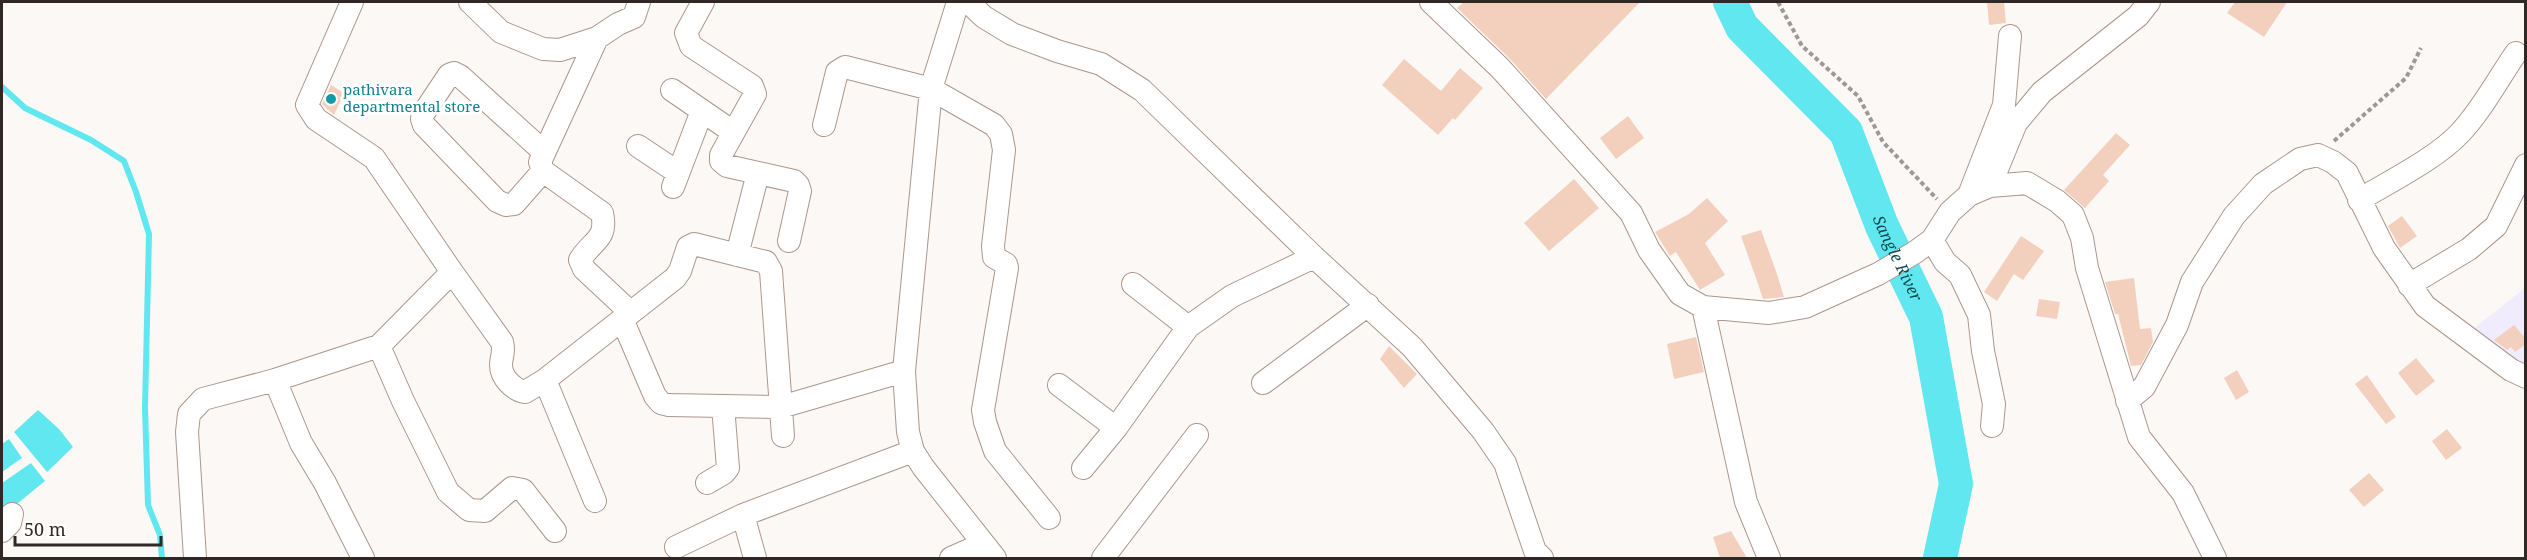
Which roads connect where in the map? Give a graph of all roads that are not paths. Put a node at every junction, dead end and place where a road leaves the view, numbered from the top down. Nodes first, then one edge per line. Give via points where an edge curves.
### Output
1 (352, 2) edge
2 (470, 2) edge
3 (639, 2) edge
4 (703, 2) edge
5 (958, 2) edge
6 (968, 2) edge
7 (1431, 2) edge
8 (2149, 2) edge
9 (2010, 36) dead end
10 (597, 38) junction
11 (2516, 52) dead end
12 (931, 89) junction
13 (672, 90) dead end
14 (702, 111) junction
15 (824, 124) dead end
16 (734, 132) junction
17 (638, 146) dead end
18 (543, 162) junction
19 (2526, 165) edge
20 (758, 173) junction
21 (1990, 186) junction
22 (1969, 195) junction
23 (2359, 200) junction
24 (1932, 240) junction
25 (789, 241) dead end
26 (737, 255) junction
27 (1314, 257) junction
28 (452, 272) junction
29 (1133, 284) dead end
30 (2409, 285) junction
31 (1368, 305) junction
32 (1703, 308) junction
33 (626, 315) junction
34 (1188, 327) junction
35 (380, 346) junction
36 (904, 371) junction
37 (2526, 377) edge
38 (275, 380) junction
39 (544, 380) junction
40 (1263, 383) dead end
41 (1059, 385) dead end
42 (2127, 401) junction
43 (723, 406) junction
44 (781, 407) junction
45 (1992, 426) dead end
46 (1116, 428) junction
47 (1197, 435) dead end
48 (783, 436) dead end
49 (913, 451) junction
50 (1083, 468) dead end
51 (707, 483) dead end
52 (595, 501) dead end
53 (743, 514) junction
54 (1049, 518) dead end
55 (555, 531) dead end
56 (676, 547) dead end
57 (989, 551) edge
58 (195, 558) edge
59 (363, 558) edge
60 (755, 558) edge
61 (951, 558) edge
62 (1103, 558) edge
63 (1542, 558) edge
64 (1769, 558) edge
65 (2215, 558) edge

1 - 28 street via 307,105 316,119 374,158
2 - 10 street via 501,32 543,49 560,50
3 - 10 street via 634,17
4 - 16 street via 686,33 691,46 752,86 755,93
5 - 12 street
6 - 27 street via 1012,34 1101,64 1142,90
7 - 32 street via 1500,68 1630,213 1649,250 1680,294
8 - 21 street via 2139,16 2042,92 2016,123
9 - 22 street via 2004,105
10 - 18 street
11 - 23 street via 2459,135
12 - 15 street via 845,67 837,72
12 - 36 street
12 - 54 street via 994,124 1001,134 1004,150 993,246 994,257 1006,268 983,410 995,451
13 - 14 street
14 - 16 street
14 - 17 street via 675,180
16 - 20 street via 721,161
18 - 18 street via 514,204 506,206 424,125 423,114 448,75 454,73
18 - 33 street via 602,213 602,236 580,260
19 - 30 street via 2496,226 2469,249
20 - 25 street via 798,184 800,191
20 - 26 street
21 - 22 street
21 - 42 street via 2027,183 2073,215
22 - 24 street via 1950,213
23 - 30 street
23 - 42 street via 2347,173 2318,155 2300,159 2263,184 2234,216 2192,282 2177,325 2144,387
24 - 32 street via 1878,274 1805,307 1768,313
24 - 45 street via 1945,262 1960,275 1979,315 1994,404
26 - 33 street via 694,244 688,247 675,278
26 - 44 street via 766,262 771,271
27 - 31 street
27 - 34 street via 1232,296
28 - 35 street
28 - 39 street via 502,342 503,374 513,387 525,392
29 - 34 street
30 - 37 street via 2439,318
31 - 40 street
31 - 63 street via 1412,347 1483,430 1505,463 1535,550
32 - 64 street via 1746,502
33 - 39 street
33 - 43 street via 661,403
34 - 46 street
35 - 38 street
35 - 55 street via 448,492 469,510 485,511 512,488 523,490
36 - 44 street
36 - 49 street
38 - 58 street via 203,399 189,414
38 - 59 street via 301,443
39 - 52 street
41 - 46 street
42 - 65 street via 2139,437 2183,493
43 - 44 street
43 - 51 street via 728,468
44 - 48 street
46 - 50 street
47 - 62 street
49 - 53 street
49 - 57 street
53 - 56 street
53 - 60 street
57 - 61 street

